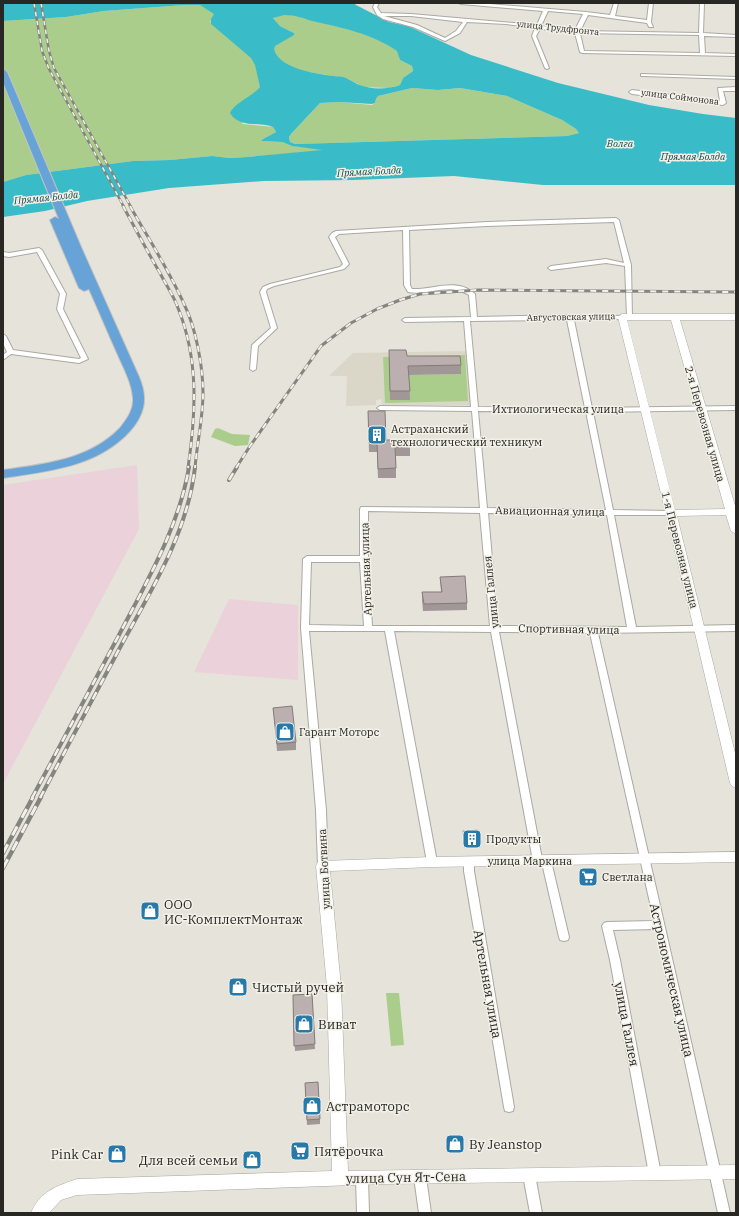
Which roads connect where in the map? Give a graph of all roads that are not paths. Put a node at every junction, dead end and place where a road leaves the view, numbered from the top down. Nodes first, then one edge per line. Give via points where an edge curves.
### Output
1 (377, 3) edge
2 (461, 3) edge
3 (542, 3) edge
4 (616, 3) edge
5 (651, 3) edge
6 (702, 3) edge
7 (536, 9) junction
8 (546, 10) junction
9 (586, 13) junction
10 (380, 14) junction
11 (612, 17) junction
12 (466, 21) junction
13 (649, 22) junction
14 (538, 26) junction
15 (577, 32) junction
16 (653, 34) junction
17 (701, 34) junction
18 (736, 36) edge
19 (702, 54) junction
20 (736, 55) edge
21 (547, 68) dead end
22 (3, 72) edge
23 (643, 76) dead end
24 (736, 78) edge
25 (736, 90) edge
26 (632, 92) dead end
27 (3, 93) edge
28 (32, 154) junction
29 (406, 228) junction
30 (71, 248) junction
31 (3, 254) edge
32 (628, 265) junction
33 (551, 268) dead end
34 (570, 317) junction
35 (626, 317) junction
36 (674, 317) junction
37 (736, 317) edge
38 (470, 319) junction
39 (405, 320) dead end
40 (3, 336) edge
41 (10, 352) junction
42 (3, 358) edge
43 (253, 369) dead end
44 (380, 408) dead end
45 (474, 408) junction
46 (736, 408) edge
47 (645, 409) junction
48 (701, 409) junction
49 (589, 410) junction
50 (3, 467) edge
51 (3, 474) edge
52 (364, 509) joint
53 (483, 510) junction
54 (610, 512) junction
55 (733, 512) edge
56 (670, 513) junction
57 (736, 530) edge
58 (364, 559) junction
59 (305, 628) junction
60 (494, 628) junction
61 (736, 628) edge
62 (368, 629) junction
63 (389, 629) junction
64 (593, 629) junction
65 (700, 629) junction
66 (632, 630) junction
67 (736, 783) edge
68 (736, 857) edge
69 (645, 859) junction
70 (469, 861) junction
71 (542, 861) junction
72 (432, 862) junction
73 (323, 866) junction
74 (659, 925) junction
75 (564, 937) dead end
76 (509, 1107) dead end
77 (716, 1172) junction
78 (736, 1172) edge
79 (655, 1174) junction
80 (529, 1175) junction
81 (420, 1177) junction
82 (340, 1178) junction
83 (362, 1178) junction
84 (39, 1213) edge
85 (363, 1213) edge
86 (425, 1213) edge
87 (536, 1213) edge
88 (724, 1213) edge

1 - 10 street via 374,7
2 - 7 street
3 - 7 street
4 - 11 street
5 - 13 street
6 - 17 street
7 - 8 street
8 - 9 street
8 - 14 street
9 - 11 street
9 - 15 street
10 - 12 street, улица Трудфронта
10 - 12 street via 445,40 458,32
11 - 13 street
12 - 14 street, улица Трудфронта
13 - 16 street
14 - 15 street, улица Трудфронта
14 - 21 street via 534,36
15 - 16 street, улица Трудфронта
15 - 19 street via 582,52
16 - 17 street, улица Трудфронта
17 - 18 street, улица Трудфронта
17 - 19 street
19 - 20 street
22 - 28 highway
23 - 24 street
25 - 26 street, улица Соймонова via 720,89 723,103
27 - 28 highway
28 - 30 highway
29 - 32 street via 616,220
29 - 38 street, улица Галлея via 407,285 410,291 452,286 468,290 472,294
29 - 43 street via 338,232 332,237 346,264 342,268 265,288 263,292 274,328 255,345
30 - 50 highway via 124,375 129,390 129,404 123,419 113,432 100,442 80,452 55,459
30 - 51 highway via 132,374 138,389 139,404 133,420 122,434 105,447 83,458 57,465
31 - 41 street via 39,250 63,294 60,309 85,359 79,361
32 - 33 street via 606,261
32 - 35 street
34 - 35 street, Августовская улица
34 - 38 street, Августовская улица
34 - 49 street
35 - 36 street, Августовская улица
35 - 47 street, 1-я Перевозная улица
36 - 37 street, Августовская улица
36 - 48 street, 2-я Перевозная улица
38 - 39 street, Августовская улица
38 - 45 street, улица Галлея
40 - 41 street
41 - 42 street
44 - 45 street, Ихтиологическая улица
45 - 49 street, Ихтиологическая улица
45 - 53 street, улица Галлея
46 - 48 street, Ихтиологическая улица
47 - 48 street, Ихтиологическая улица
47 - 49 street, Ихтиологическая улица
47 - 56 street, 1-я Перевозная улица
48 - 55 street, 2-я Перевозная улица
49 - 54 street
52 - 53 street, Авиационная улица
52 - 58 street, Артельная улица
53 - 54 street, Авиационная улица
53 - 60 street, улица Галлея
54 - 56 street, Авиационная улица
54 - 66 street
55 - 56 street, Авиационная улица
55 - 57 street, 2-я Перевозная улица
56 - 65 street, 1-я Перевозная улица
58 - 59 street, улица Ботвина via 307,559
58 - 62 street, Артельная улица
59 - 62 street, Спортивная улица
59 - 73 street, улица Ботвина via 321,810
60 - 63 street, Спортивная улица
60 - 64 street, Спортивная улица
60 - 71 street, улица Галлея
61 - 65 street, Спортивная улица
62 - 63 street, Спортивная улица
63 - 72 street
64 - 66 street, Спортивная улица
64 - 69 street, Астрономическая улица
65 - 66 street, Спортивная улица
65 - 67 street, 1-я Перевозная улица
68 - 69 street, улица Маркина
69 - 71 street, улица Маркина
69 - 74 street, Астрономическая улица
70 - 71 street, улица Маркина
70 - 72 street, улица Маркина
70 - 76 street, Артельная улица
71 - 75 street, улица Галлея
72 - 73 street, улица Маркина
73 - 82 street, улица Ботвина via 334,987
74 - 77 street, Астрономическая улица
74 - 79 street, улица Галлея via 608,926
77 - 78 street, улица Сун Ят-Сена
77 - 79 street, улица Сун Ят-Сена
77 - 88 street, Астрономическая улица
79 - 80 street, улица Сун Ят-Сена
80 - 81 street, улица Сун Ят-Сена
80 - 87 street
81 - 83 street, улица Сун Ят-Сена
81 - 86 street
82 - 83 street, улица Сун Ят-Сена
82 - 84 street, улица Сун Ят-Сена via 77,1187 56,1194
83 - 85 street

